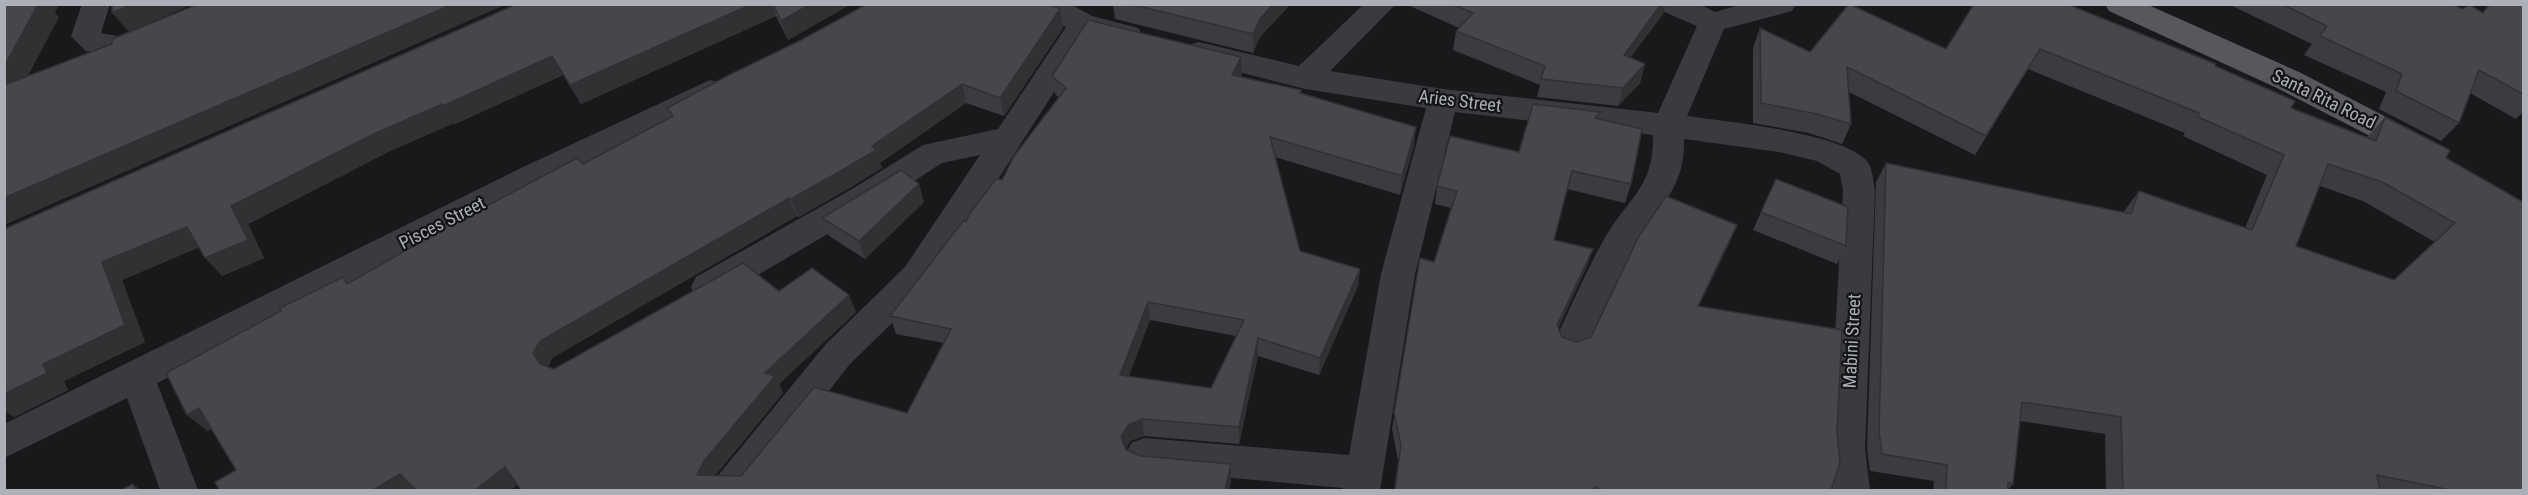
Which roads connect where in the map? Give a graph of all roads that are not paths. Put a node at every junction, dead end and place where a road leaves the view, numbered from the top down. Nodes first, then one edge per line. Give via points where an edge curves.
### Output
1 (96, 4) edge
2 (228, 4) edge
3 (1046, 4) edge
4 (1382, 4) edge
5 (1672, 4) edge
6 (1782, 4) edge
7 (2119, 4) edge
8 (1713, 22) junction
9 (1083, 24) junction
10 (1305, 78) junction
11 (735, 79) edge
12 (1443, 100) junction
13 (1668, 124) junction
14 (1010, 138) junction
15 (2445, 160) edge
16 (1859, 191) joint
17 (679, 304) edge
18 (1571, 342) edge
19 (137, 378) junction
20 (4, 442) edge
21 (1144, 454) edge
22 (1361, 482) edge
23 (179, 490) edge
24 (729, 490) edge
25 (1851, 490) edge

1 - 2 street via 86,36 96,44 117,47
3 - 9 street, Aries Street
4 - 10 street
5 - 8 street
6 - 8 street
7 - 15 main road, Santa Rita Road via 2288,80
8 - 13 street
9 - 10 street, Aries Street
9 - 14 street
10 - 12 street, Aries Street
11 - 19 street, Pisces Street via 622,132
12 - 13 street, Aries Street
12 - 22 street via 1398,274
13 - 16 street, Aries Street via 1825,151 1855,168
13 - 18 street via 1669,157 1655,194 1618,243
14 - 17 street via 934,153
14 - 24 street via 917,277 838,354
16 - 25 street, Mabini Street via 1847,448
19 - 20 street, Pisces Street
19 - 23 street
21 - 22 street

